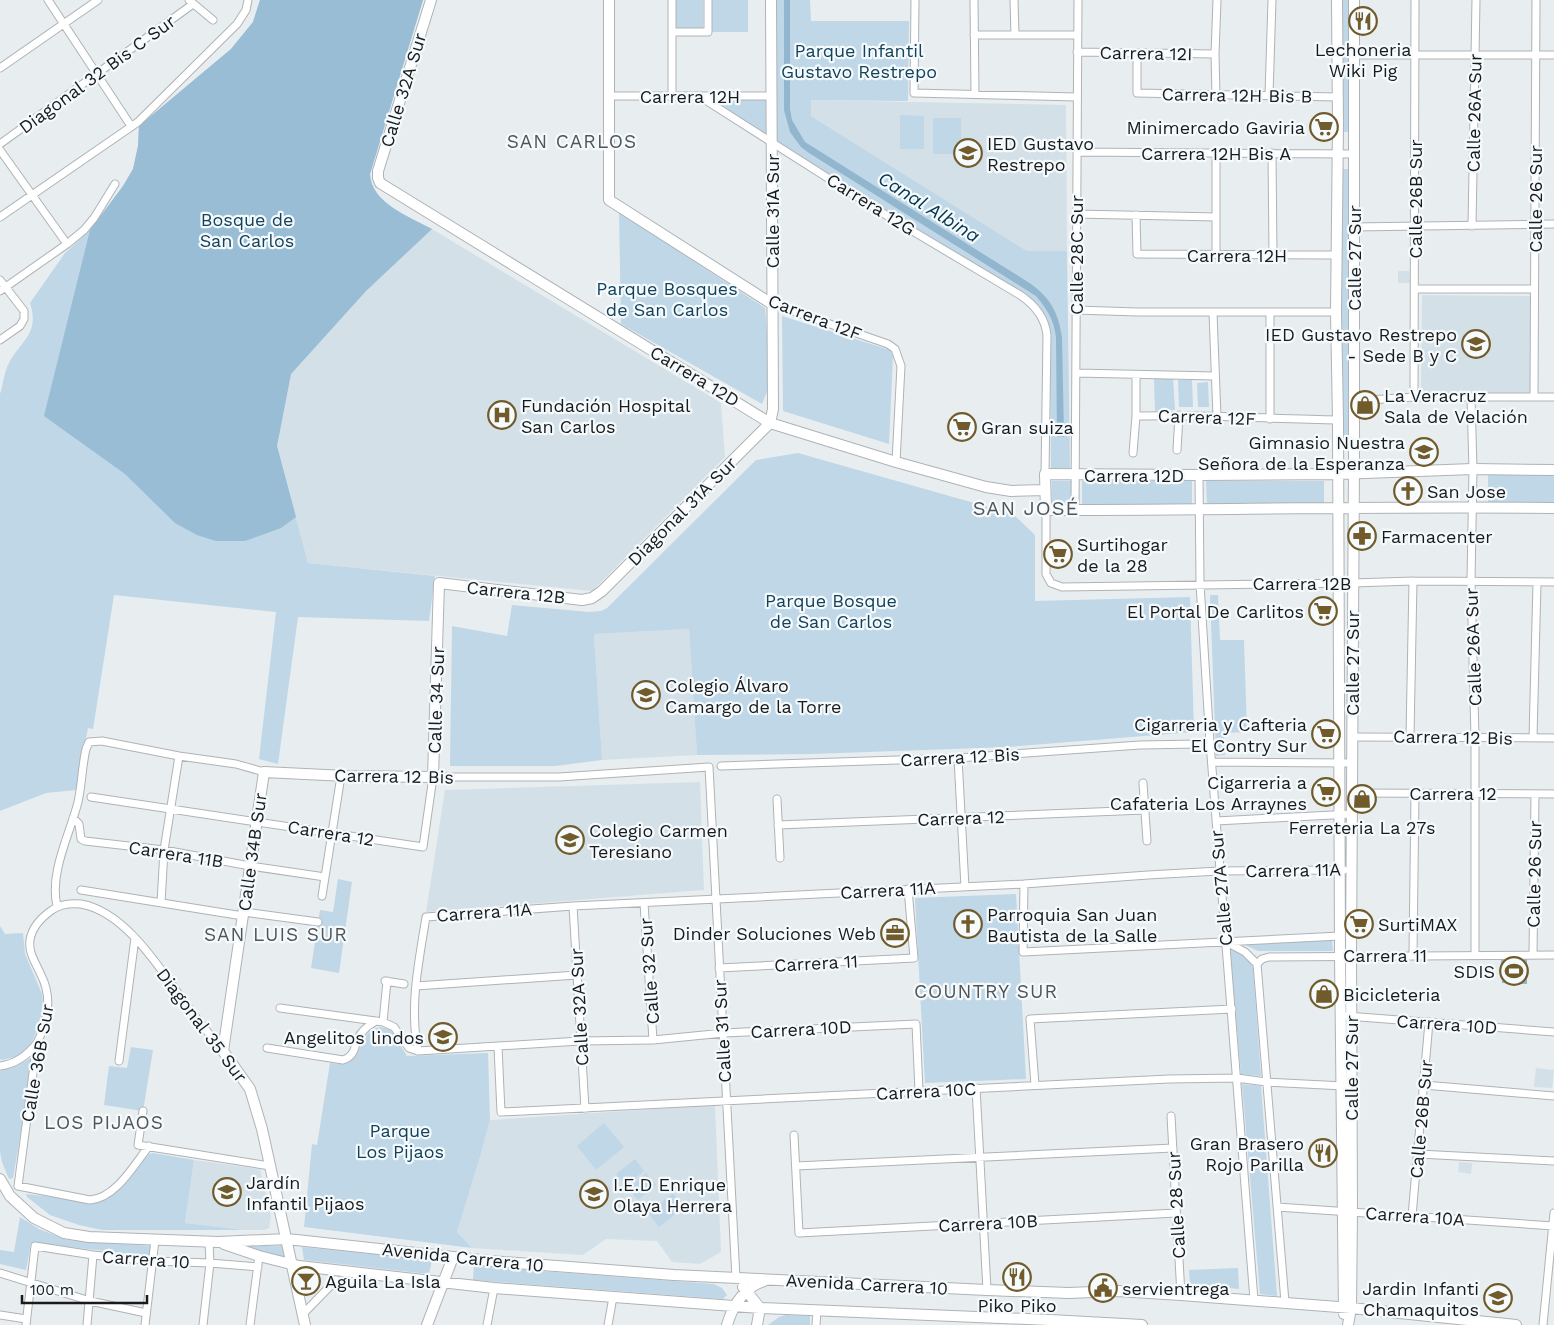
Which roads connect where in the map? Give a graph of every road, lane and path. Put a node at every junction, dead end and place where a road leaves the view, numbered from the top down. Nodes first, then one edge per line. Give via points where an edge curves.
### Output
1 (48, 0) edge
2 (98, 0) edge
3 (248, 0) edge
4 (431, 0) edge
5 (609, 0) edge
6 (672, 0) edge
7 (708, 0) edge
8 (771, 0) edge
9 (915, 0) edge
10 (974, 0) edge
11 (1014, 0) edge
12 (1078, 0) edge
13 (1217, 0) edge
14 (1272, 0) edge
15 (1337, 0) edge
16 (1354, 0) edge
17 (1415, 0) edge
18 (1476, 0) edge
19 (1536, 0) edge
20 (191, 2) edge
21 (213, 20) dead end
22 (64, 24) junction
23 (672, 32) junction
24 (974, 35) junction
25 (1015, 35) junction
26 (1077, 35) junction
27 (1077, 52) junction
28 (1137, 54) junction
29 (1215, 54) junction
30 (1415, 54) junction
31 (1354, 55) junction
32 (1536, 55) junction
33 (1554, 55) edge
34 (1475, 56) junction
35 (0, 68) edge
36 (97, 73) junction
37 (974, 94) junction
38 (1216, 95) junction
39 (1269, 95) junction
40 (609, 96) junction
41 (672, 96) junction
42 (699, 96) junction
43 (771, 96) junction
44 (1338, 96) junction
45 (1077, 97) junction
46 (131, 126) junction
47 (771, 141) junction
48 (0, 144) edge
49 (0, 150) edge
50 (1078, 152) junction
51 (1216, 153) junction
52 (1272, 153) junction
53 (1337, 154) junction
54 (1354, 154) junction
55 (378, 181) joint
56 (115, 184) dead end
57 (32, 194) junction
58 (1076, 214) junction
59 (1136, 215) junction
60 (0, 217) edge
61 (1216, 217) junction
62 (1535, 224) junction
63 (1554, 224) edge
64 (1472, 226) junction
65 (1353, 227) junction
66 (1414, 227) junction
67 (67, 244) junction
68 (1216, 254) junction
69 (1273, 255) junction
70 (1337, 255) junction
71 (0, 280) edge
72 (3, 289) edge
73 (1415, 289) junction
74 (1534, 289) junction
75 (772, 304) junction
76 (1076, 310) junction
77 (1270, 312) junction
78 (1336, 312) junction
79 (1213, 313) junction
80 (1040, 314) joint
81 (0, 340) edge
82 (1076, 373) junction
83 (1136, 375) junction
84 (1215, 376) junction
85 (1414, 397) junction
86 (1534, 397) junction
87 (1554, 397) edge
88 (1471, 398) junction
89 (1354, 401) junction
90 (1178, 415) junction
91 (1136, 416) junction
92 (1217, 417) junction
93 (1270, 419) junction
94 (1338, 420) junction
95 (770, 422) junction
96 (1177, 450) dead end
97 (1133, 453) dead end
98 (896, 462) junction
99 (1473, 469) junction
100 (1554, 470) edge
101 (1354, 473) junction
102 (1045, 474) junction
103 (1338, 474) junction
104 (1076, 475) junction
105 (1199, 475) junction
106 (1045, 490) junction
107 (1472, 507) junction
108 (1353, 508) junction
109 (1554, 508) edge
110 (1338, 509) junction
111 (1046, 510) junction
112 (1075, 510) junction
113 (1200, 510) junction
114 (1413, 581) junction
115 (1471, 581) junction
116 (1554, 582) edge
117 (439, 583) joint
118 (1051, 583) joint
119 (1338, 583) junction
120 (1353, 583) junction
121 (1537, 583) junction
122 (1200, 584) junction
123 (592, 598) joint
124 (1410, 736) junction
125 (1352, 737) junction
126 (1475, 738) junction
127 (1533, 738) junction
128 (1554, 738) edge
129 (1198, 744) dead end
130 (179, 756) junction
131 (958, 758) junction
132 (1212, 762) junction
133 (1339, 764) junction
134 (1352, 764) junction
135 (722, 766) dead end
136 (709, 767) joint
137 (264, 772) junction
138 (342, 776) junction
139 (433, 777) junction
140 (1143, 783) dead end
141 (1352, 793) junction
142 (1415, 793) junction
143 (1475, 793) junction
144 (1536, 794) junction
145 (1554, 794) edge
146 (91, 797) dead end
147 (777, 800) dead end
148 (172, 809) junction
149 (1144, 810) junction
150 (1352, 814) junction
151 (1339, 815) junction
152 (74, 818) junction
153 (961, 818) junction
154 (1216, 820) junction
155 (257, 822) junction
156 (778, 825) junction
157 (332, 833) junction
158 (1147, 841) dead end
159 (423, 847) joint
160 (164, 850) junction
161 (780, 858) dead end
162 (250, 866) junction
163 (1351, 869) junction
164 (1339, 870) junction
165 (1219, 872) junction
166 (325, 877) junction
167 (1024, 884) junction
168 (965, 887) junction
169 (908, 889) junction
170 (80, 890) dead end
171 (322, 896) dead end
172 (716, 899) junction
173 (160, 903) junction
174 (644, 903) junction
175 (57, 906) junction
176 (573, 906) junction
177 (243, 914) junction
178 (318, 922) dead end
179 (1340, 936) junction
180 (135, 938) junction
181 (1226, 942) junction
182 (1340, 955) junction
183 (1413, 955) junction
184 (1475, 955) junction
185 (1533, 955) junction
186 (1554, 955) edge
187 (1351, 956) junction
188 (1257, 964) junction
189 (719, 968) junction
190 (577, 975) junction
191 (404, 984) dead end
192 (416, 986) junction
193 (280, 1008) dead end
194 (1232, 1009) junction
195 (1346, 1016) junction
196 (380, 1022) junction
197 (1429, 1022) junction
198 (1554, 1032) edge
199 (724, 1033) junction
200 (653, 1040) junction
201 (580, 1041) junction
202 (37, 1043) junction
203 (498, 1047) junction
204 (267, 1048) dead end
205 (223, 1051) junction
206 (418, 1051) junction
207 (119, 1061) dead end
208 (0, 1066) edge
209 (1237, 1078) junction
210 (1266, 1082) junction
211 (1035, 1085) junction
212 (1424, 1085) junction
213 (1346, 1086) junction
214 (976, 1088) junction
215 (919, 1091) junction
216 (1554, 1096) edge
217 (726, 1102) junction
218 (584, 1109) junction
219 (143, 1111) dead end
220 (1171, 1116) dead end
221 (794, 1135) dead end
222 (149, 1146) junction
223 (1172, 1148) junction
224 (1418, 1154) junction
225 (980, 1157) junction
226 (1554, 1161) edge
227 (270, 1166) junction
228 (796, 1166) junction
229 (0, 1179) edge
230 (1277, 1207) junction
231 (1348, 1212) junction
232 (1554, 1213) edge
233 (1176, 1214) junction
234 (1412, 1216) junction
235 (983, 1224) junction
236 (1553, 1226) edge
237 (286, 1239) junction
238 (156, 1240) junction
239 (214, 1242) junction
240 (93, 1255) junction
241 (453, 1257) junction
242 (153, 1261) junction
243 (258, 1262) junction
244 (210, 1263) junction
245 (292, 1265) junction
246 (0, 1272) edge
247 (736, 1278) junction
248 (336, 1280) dead end
249 (767, 1280) junction
250 (30, 1282) junction
251 (443, 1282) junction
252 (494, 1288) junction
253 (987, 1290) junction
254 (746, 1291) junction
255 (1181, 1295) junction
256 (613, 1297) junction
257 (1254, 1300) junction
258 (90, 1301) junction
259 (1285, 1302) junction
260 (734, 1306) junction
261 (1348, 1307) junction
262 (760, 1308) junction
263 (817, 1311) junction
264 (146, 1313) junction
265 (0, 1314) edge
266 (303, 1314) junction
267 (26, 1322) edge
268 (1050, 1322) edge
269 (87, 1325) edge
270 (145, 1325) edge
271 (203, 1325) edge
272 (250, 1325) edge
273 (305, 1325) edge
274 (427, 1325) edge
275 (487, 1325) edge
276 (608, 1325) edge
277 (727, 1325) edge
278 (757, 1325) edge
279 (816, 1325) edge
280 (1142, 1325) edge
281 (1344, 1325) edge
282 (1348, 1325) edge
283 (1516, 1325) edge
284 (1543, 1325) edge

1 - 22 street
2 - 22 street
3 - 46 street via 237,24
4 - 55 main road, Calle 32A Sur via 378,171
5 - 40 main road
6 - 23 street
7 - 23 street via 708,32
8 - 43 main road, Calle 31A Sur
9 - 37 street via 914,93
10 - 24 street
11 - 25 street
12 - 26 street, Calle 28C Sur
13 - 29 street
14 - 39 street
15 - 44 main road, Calle 27 Sur
16 - 31 main road, Calle 27 Sur
17 - 30 street, Calle 26B Sur
18 - 34 street, Calle 26A Sur
19 - 32 street, Calle 26 Sur
20 - 21 street
20 - 36 street, Diagonal 32 Bis C Sur
22 - 35 street
22 - 36 street
23 - 41 street
24 - 25 street, Carrera 12I
24 - 37 street
25 - 26 street, Carrera 12I
26 - 27 street, Calle 28C Sur
27 - 28 street, Carrera 12I
27 - 45 street, Calle 28C Sur
28 - 29 street, Carrera 12I
28 - 38 street, Carrera 12H Bis B via 1137,93
29 - 38 street
30 - 31 street
30 - 34 street
30 - 66 street, Calle 26B Sur
31 - 54 main road, Calle 27 Sur
32 - 33 street
32 - 34 street
32 - 62 street, Calle 26 Sur
34 - 64 street, Calle 26A Sur
36 - 46 street
36 - 48 street, Diagonal 32 Bis C Sur
37 - 45 street
38 - 39 street, Carrera 12H Bis B
39 - 44 street, Carrera 12H Bis B
40 - 41 street, Carrera 12H
40 - 75 main road, Carrera 12F via 610,200
41 - 42 street, Carrera 12H
42 - 43 street, Carrera 12H
42 - 47 street, Carrera 12G
43 - 47 main road, Calle 31A Sur
44 - 53 main road, Calle 27 Sur
45 - 50 street, Calle 28C Sur
46 - 57 street
47 - 75 main road, Calle 31A Sur
47 - 80 street, Carrera 12G via 1020,295
49 - 57 street
50 - 51 street, Carrera 12H Bis A
50 - 58 street, Calle 28C Sur
51 - 52 street, Carrera 12H Bis A
51 - 61 street
52 - 53 street, Carrera 12H Bis A
52 - 69 street
53 - 54 street, Carrera 12H Bis A
53 - 70 main road, Calle 27 Sur
54 - 65 main road, Calle 27 Sur
55 - 95 main road, Carrera 12D
56 - 67 street via 94,218
57 - 60 street
57 - 67 street
58 - 59 street
58 - 76 street, Calle 28C Sur
59 - 61 street
59 - 68 street, Carrera 12H via 1137,254
61 - 68 street
62 - 63 street
62 - 64 street
62 - 74 street, Calle 26 Sur
64 - 66 street
65 - 66 street
65 - 89 main road, Calle 27 Sur
66 - 73 street, Calle 26B Sur
67 - 72 street
68 - 69 street, Carrera 12H
69 - 70 street, Carrera 12H
70 - 78 main road, Calle 27 Sur
71 - 72 street
72 - 81 street via 24,311 24,319 20,326
73 - 74 street
73 - 85 street, Calle 26B Sur
74 - 86 street, Calle 26 Sur
75 - 95 main road, Calle 31A Sur via 773,409
75 - 98 street, Carrera 12F via 895,349 901,366
76 - 79 street
76 - 82 street, Calle 28C Sur
77 - 78 street
77 - 79 street
77 - 93 street
78 - 94 main road, Calle 27 Sur
79 - 84 street
80 - 102 street, Calle 28C Sur via 1047,334
82 - 83 street
82 - 104 street, Calle 28C Sur
83 - 84 street
83 - 91 street
84 - 92 street
85 - 88 street
85 - 89 street
86 - 87 street
86 - 88 street
88 - 99 street, Calle 26A Sur
89 - 101 main road, Calle 27 Sur
90 - 91 street, Carrera 12F
90 - 92 street, Carrera 12F
90 - 96 street
91 - 97 street
92 - 93 street, Carrera 12F
93 - 94 street, Carrera 12F
94 - 103 main road, Calle 27 Sur
95 - 98 main road, Carrera 12D
95 - 123 main road, Diagonal 31A Sur via 602,592
98 - 106 main road, Carrera 12D via 986,487 1011,491
99 - 100 main road, Carrera 12D
99 - 101 main road, Carrera 12D
99 - 107 street, Calle 26A Sur
101 - 103 main road, Carrera 12D
101 - 108 main road, Calle 27 Sur
102 - 104 main road, Carrera 12D
102 - 106 main road, Calle 28C Sur
103 - 105 main road, Carrera 12D
103 - 110 main road, Calle 27 Sur
104 - 105 main road, Carrera 12D
104 - 112 street, Calle 28C Sur
105 - 113 street, Calle 27A Sur
106 - 111 main road, Calle 28C Sur
107 - 108 main road, Carrera 12D
107 - 109 main road, Carrera 12D
107 - 115 street, Calle 26A Sur
108 - 110 main road, Carrera 12D
108 - 120 main road, Calle 27 Sur
110 - 113 main road, Carrera 12D
110 - 119 main road, Calle 27 Sur
111 - 112 main road, Carrera 12D
111 - 118 street, Calle 28C Sur via 1046,574
112 - 113 main road, Carrera 12D
113 - 122 street, Calle 27A Sur
114 - 115 street, Carrera 12B
114 - 120 street, Carrera 12B
114 - 124 street
115 - 121 street, Carrera 12B
115 - 126 street, Calle 26A Sur
116 - 121 street, Carrera 12B
117 - 123 main road, Carrera 12B via 582,600
117 - 139 main road, Calle 34 Sur
118 - 122 street, Carrera 12B via 1062,587
119 - 120 street, Carrera 12B
119 - 122 street, Carrera 12B
119 - 133 main road, Calle 27 Sur
120 - 125 main road, Calle 27 Sur
121 - 127 street
122 - 132 street, Calle 27A Sur
124 - 125 street, Carrera 12 Bis
124 - 126 street, Carrera 12 Bis
125 - 134 main road, Calle 27 Sur
126 - 127 street, Carrera 12 Bis
126 - 143 street, Calle 26A Sur
127 - 128 street, Carrera 12 Bis
129 - 131 street, Carrera 12 Bis
130 - 137 street, Carrera 12 Bis via 236,764
130 - 148 street
130 - 152 street, Carrera 12 Bis via 89,742
131 - 135 street, Carrera 12 Bis
131 - 153 street
132 - 133 street
132 - 154 street, Calle 27A Sur
133 - 134 street
133 - 151 main road, Calle 27 Sur
134 - 141 main road, Calle 27 Sur
136 - 139 street, Carrera 12 Bis via 559,777
136 - 172 street, Calle 31 Sur
137 - 138 main road, Carrera 12 Bis
137 - 155 main road, Calle 34B Sur
138 - 139 main road, Carrera 12 Bis
138 - 157 street
139 - 159 street, Calle 34 Sur
140 - 149 street
141 - 142 street, Carrera 12
141 - 150 main road, Calle 27 Sur
142 - 143 street, Carrera 12
142 - 183 street
143 - 144 street, Carrera 12
143 - 184 street, Calle 26A Sur
144 - 145 street, Carrera 12
144 - 185 street, Calle 26 Sur
146 - 148 street, Carrera 12
147 - 156 street
148 - 155 street, Carrera 12
148 - 160 street
149 - 153 street, Carrera 12
149 - 158 street
150 - 151 street
150 - 163 main road, Calle 27 Sur
151 - 154 street
151 - 164 main road, Calle 27 Sur
152 - 160 street, Carrera 11B via 79,824 82,840
152 - 175 street via 56,877
153 - 156 street, Carrera 12
153 - 168 street
154 - 165 street, Calle 27A Sur
155 - 157 street, Carrera 12
155 - 162 main road, Calle 34B Sur
156 - 161 street
157 - 159 street, Carrera 12
157 - 166 street
160 - 162 street, Carrera 11B
160 - 173 street
162 - 166 street, Carrera 11B
162 - 177 main road, Calle 34B Sur
163 - 164 street, Carrera 11A
163 - 187 main road, Calle 27 Sur
164 - 165 street, Carrera 11A
164 - 179 main road, Calle 27 Sur
165 - 167 street, Carrera 11A
165 - 181 street, Calle 27A Sur
166 - 171 street
167 - 168 street, Carrera 11A
167 - 181 street, Carrera 11 via 1023,952
168 - 169 street, Carrera 11A
169 - 172 street, Carrera 11A
169 - 189 street, Carrera 11 via 914,958
170 - 173 street
172 - 174 street, Carrera 11A
172 - 189 street, Calle 31 Sur
173 - 177 street
174 - 176 street, Carrera 11A
174 - 200 street, Calle 32 Sur
175 - 180 street, Diagonal 35 Sur via 75,904 94,908
175 - 202 street, Calle 36B Sur via 33,928 30,942 49,1005
176 - 190 street, Calle 32A Sur
176 - 192 street, Carrera 11A via 426,917
177 - 178 street
177 - 205 main road, Calle 34B Sur
179 - 181 street, Carrera 11
179 - 182 main road, Calle 27 Sur
180 - 205 street, Diagonal 35 Sur
180 - 207 street
181 - 188 street via 1245,952
181 - 194 street, Calle 27A Sur
182 - 187 street, Carrera 11
182 - 188 street, Carrera 11 via 1269,957
182 - 195 main road, Calle 27 Sur
183 - 184 street, Carrera 11
183 - 187 street, Carrera 11
184 - 185 street, Carrera 11
185 - 186 street, Carrera 11
187 - 195 main road, Calle 27 Sur
188 - 210 street
189 - 199 street, Calle 31 Sur
190 - 192 street
190 - 201 street, Calle 32A Sur
191 - 196 street via 385,981
192 - 206 street via 414,1028
193 - 196 street
194 - 209 street, Calle 27A Sur
194 - 211 street via 1030,1019
195 - 197 street, Carrera 10D
195 - 213 main road, Calle 27 Sur
196 - 204 street via 363,1030 348,1059 339,1061
196 - 206 street via 394,1027 408,1048
197 - 198 street, Carrera 10D
197 - 212 street, Calle 26B Sur
199 - 200 street, Carrera 10D
199 - 215 street, Carrera 10D via 916,1024
199 - 217 street, Calle 31 Sur
200 - 201 street, Carrera 10D
201 - 203 street, Carrera 10D
201 - 218 street, Calle 32A Sur
202 - 208 street via 16,1062
202 - 222 street, Calle 36B Sur via 18,1186 98,1199 112,1191
203 - 206 street, Carrera 10D
203 - 218 street, Carrera 10C via 501,1112
205 - 227 main road, Diagonal 35 Sur via 250,1089
209 - 210 street, Carrera 10C
209 - 211 street, Carrera 10C
209 - 257 street, Calle 27A Sur
210 - 213 street, Carrera 10C
210 - 230 street
211 - 214 street, Carrera 10C
212 - 216 street
212 - 224 street, Calle 26B Sur
213 - 231 main road, Calle 27 Sur
214 - 215 street, Carrera 10C
214 - 225 street
215 - 217 street, Carrera 10C
217 - 218 street, Carrera 10C
217 - 247 street, Calle 31 Sur
219 - 222 street via 138,1145
220 - 223 street, Calle 28 Sur
221 - 228 street
222 - 227 street
223 - 225 street
223 - 233 street, Calle 28 Sur
224 - 226 street
224 - 234 street, Calle 26B Sur
225 - 228 street
225 - 235 street
227 - 237 main road, Diagonal 35 Sur
228 - 235 street, Carrera 10B via 799,1233
229 - 238 main road, Avenida Carrera 10 via 10,1196 48,1227 90,1237
230 - 231 street, Carrera 10A
230 - 259 street
231 - 234 street, Carrera 10A
231 - 261 main road, Calle 27 Sur
232 - 236 street
233 - 235 street, Carrera 10B
233 - 255 street, Calle 28 Sur
234 - 236 street, Carrera 10A
235 - 253 street
236 - 284 street
237 - 239 main road, Avenida Carrera 10
237 - 241 main road, Avenida Carrera 10
237 - 245 main road, Diagonal 35 Sur
238 - 239 main road, Avenida Carrera 10
238 - 242 street
239 - 243 main road, Avenida Carrera 10
239 - 244 street
240 - 242 street, Carrera 10
240 - 250 street, Carrera 10 via 35,1246
240 - 258 street
241 - 247 main road, Avenida Carrera 10
241 - 251 main road
242 - 244 street, Carrera 10
242 - 264 street
243 - 244 street, Carrera 10
243 - 245 main road, Avenida Carrera 10
243 - 272 street
244 - 271 street
245 - 251 main road, Avenida Carrera 10
245 - 266 main road, Diagonal 35 Sur
246 - 250 street
247 - 249 main road, Avenida Carrera 10
247 - 254 main road
248 - 266 street
249 - 253 main road, Avenida Carrera 10
249 - 254 main road
250 - 258 street
250 - 267 street
251 - 252 main road, Avenida Carrera 10
251 - 274 main road
252 - 256 main road, Avenida Carrera 10
252 - 275 street
253 - 255 main road, Avenida Carrera 10
254 - 260 main road
254 - 262 main road
255 - 257 main road, Avenida Carrera 10
256 - 260 main road, Avenida Carrera 10
256 - 276 street
257 - 259 main road, Avenida Carrera 10
258 - 264 street
258 - 269 street
259 - 261 main road, Avenida Carrera 10
260 - 262 main road, Avenida Carrera 10
260 - 277 main road
261 - 281 main road, Calle 27 Sur
261 - 282 main road, Calle 27 Sur
261 - 283 main road, Avenida Carrera 10
262 - 263 main road, Avenida Carrera 10
262 - 278 main road
263 - 268 main road, Avenida Carrera 10
263 - 279 street
264 - 270 street
265 - 267 street
266 - 273 main road, Diagonal 35 Sur
268 - 280 main road, Avenida Carrera 10

